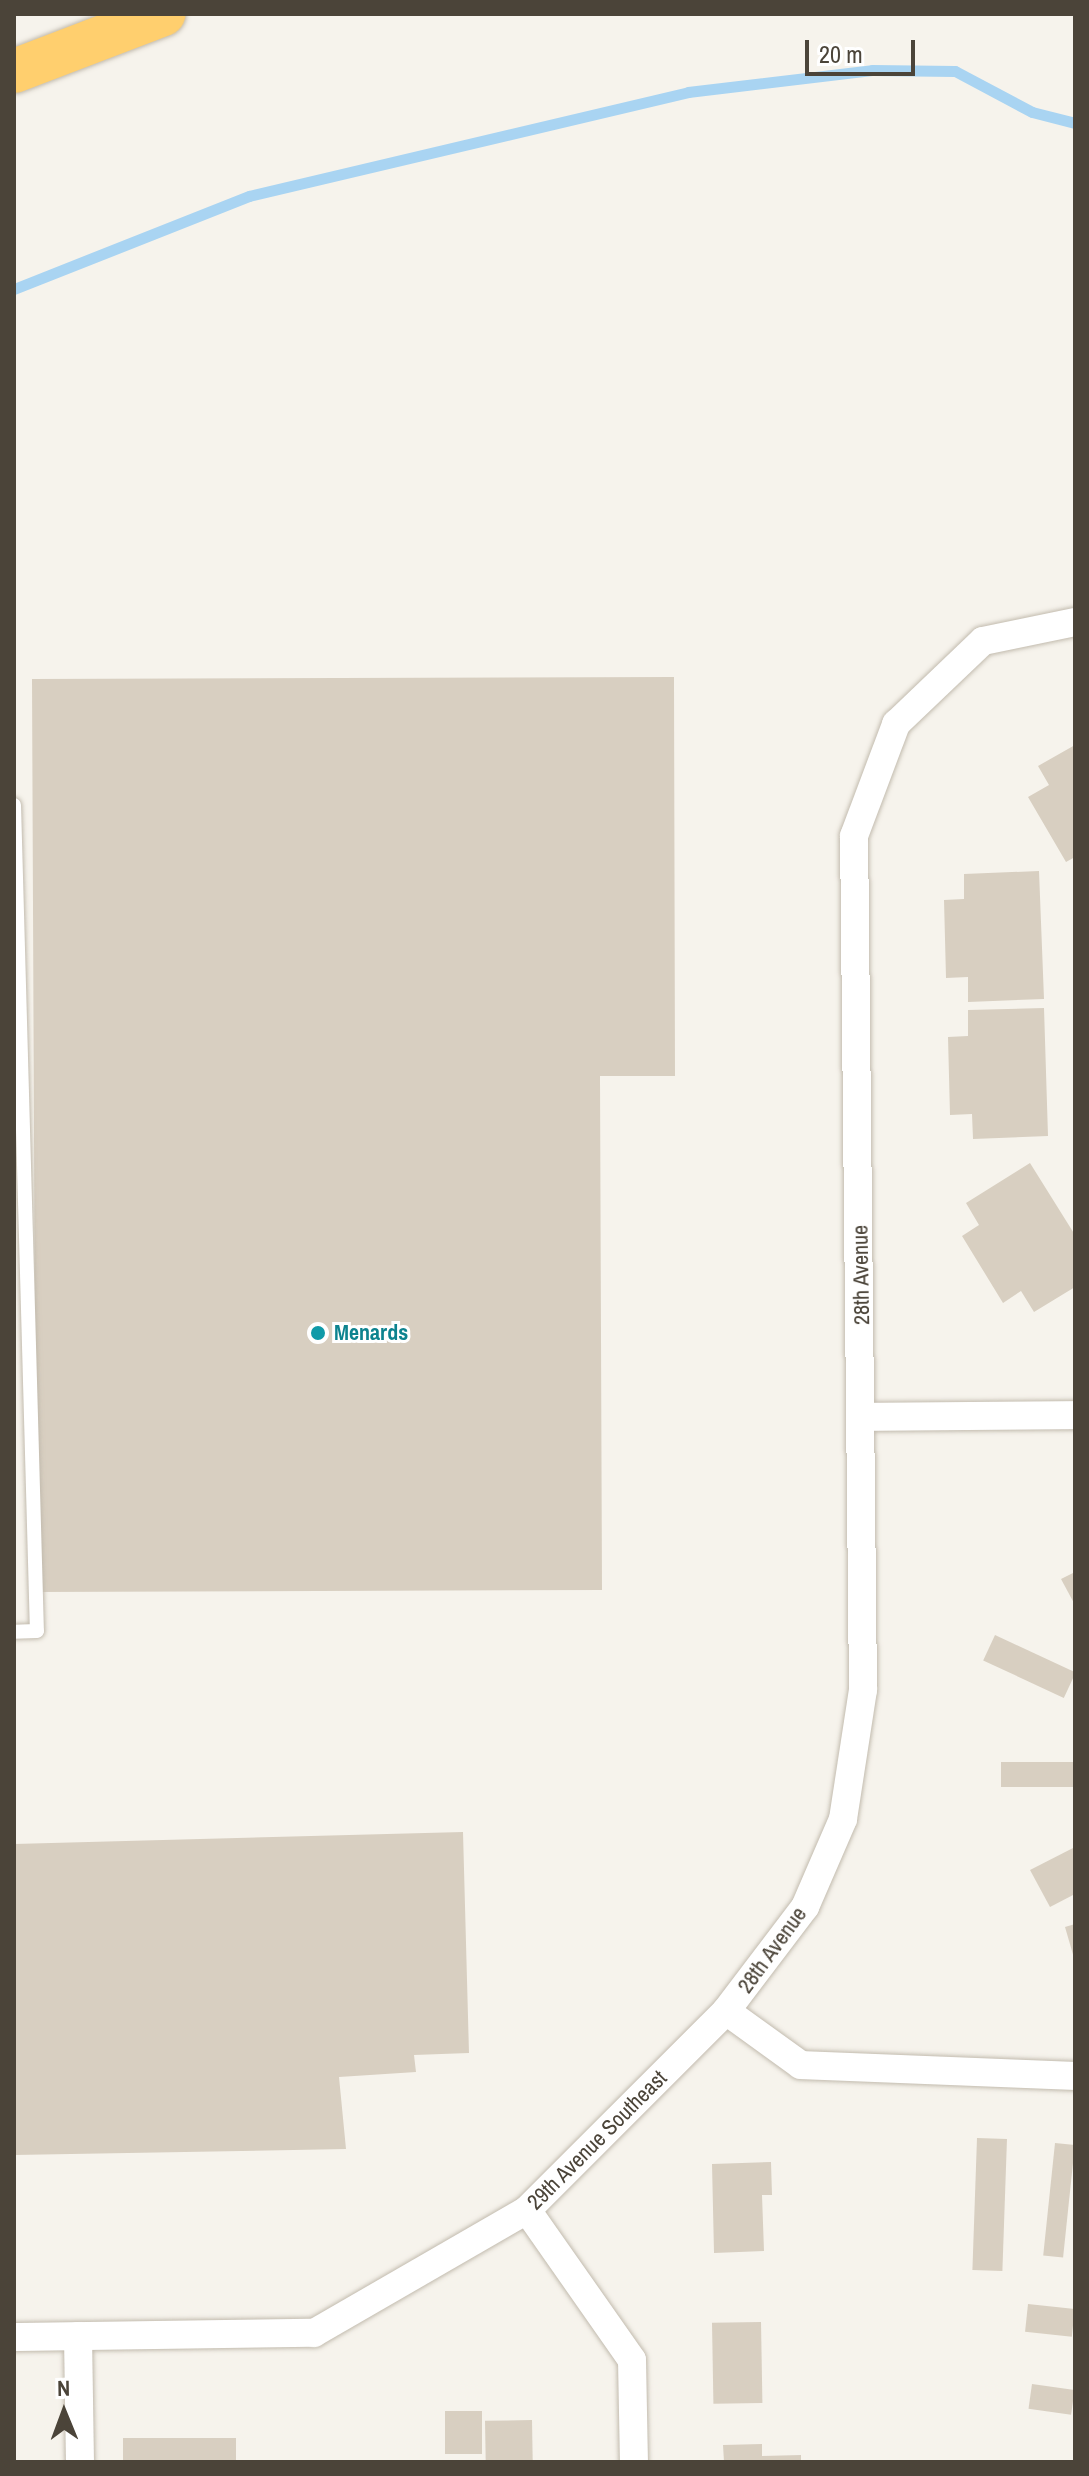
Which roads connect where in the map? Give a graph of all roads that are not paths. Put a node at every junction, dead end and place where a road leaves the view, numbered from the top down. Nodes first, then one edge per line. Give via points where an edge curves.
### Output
1 (163, 14) edge
2 (14, 71) edge
3 (1075, 622) edge
4 (14, 805) edge
5 (1075, 1415) edge
6 (863, 1417) junction
7 (14, 1632) edge
8 (726, 2011) junction
9 (1075, 2076) edge
10 (527, 2210) junction
11 (78, 2336) junction
12 (14, 2337) edge
13 (80, 2462) edge
14 (634, 2462) edge

1 - 2 highway
3 - 6 street, 28th Avenue via 983,641 896,724 854,836
4 - 7 lane via 37,1631
5 - 6 street
6 - 8 street, 28th Avenue via 863,1690 843,1819 805,1907
8 - 9 street via 801,2065
8 - 10 street, 29th Avenue Southeast
10 - 11 street, 29th Avenue Southeast via 314,2333
10 - 14 street via 632,2360
11 - 12 street, 29th Avenue Southeast
11 - 13 street

